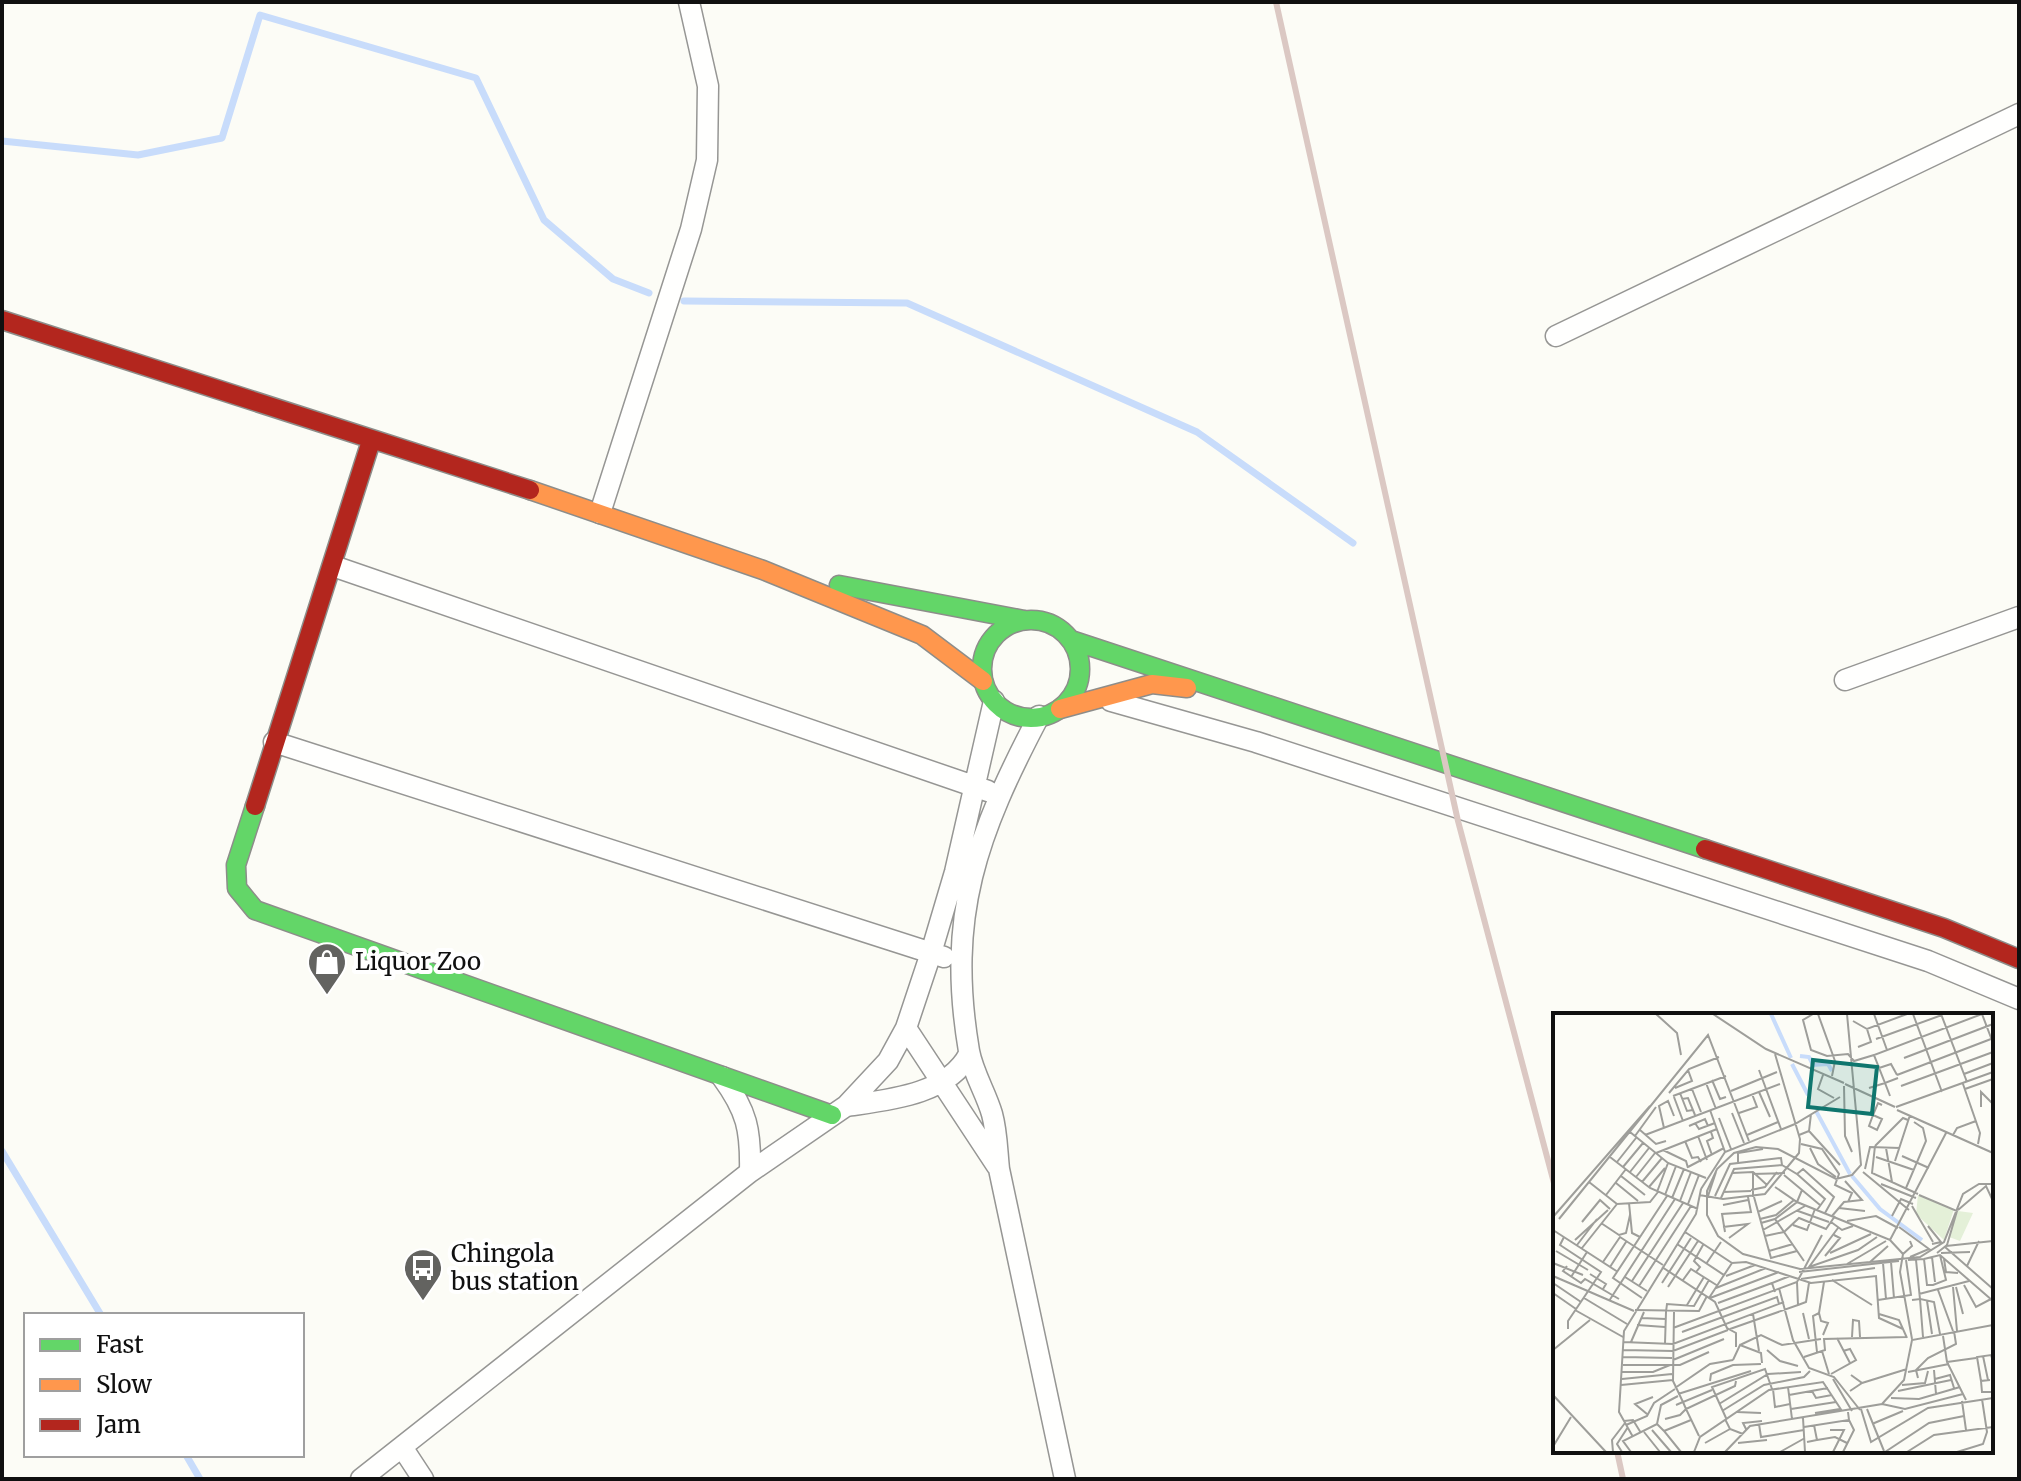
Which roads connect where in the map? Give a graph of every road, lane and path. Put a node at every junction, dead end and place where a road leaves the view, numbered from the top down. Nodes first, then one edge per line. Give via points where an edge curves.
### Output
1 (689, 2) edge
2 (2019, 114) edge
3 (2, 320) edge
4 (1556, 336) dead end
5 (371, 441) junction
6 (600, 513) junction
7 (333, 566) junction
8 (763, 570) junction
9 (2019, 617) edge
10 (1024, 620) junction
11 (1071, 640) junction
12 (1845, 680) dead end
13 (983, 681) junction
14 (1244, 694) junction
15 (1095, 697) junction
16 (994, 701) junction
17 (1060, 709) junction
18 (1039, 716) junction
19 (274, 742) junction
20 (976, 787) junction
21 (999, 793) junction
22 (931, 953) junction
23 (2019, 959) edge
24 (961, 961) junction
25 (2019, 999) edge
26 (906, 1028) junction
27 (969, 1054) junction
28 (722, 1077) junction
29 (940, 1081) junction
30 (912, 1093) junction
31 (839, 1110) junction
32 (965, 1117) junction
33 (999, 1169) junction
34 (750, 1172) junction
35 (402, 1447) junction
36 (361, 1479) edge
37 (423, 1479) edge
38 (1065, 1479) edge

1 - 6 street via 708,86 707,160 691,229
2 - 4 street
3 - 5 main road
5 - 6 main road
5 - 7 main road
6 - 8 main road
7 - 19 main road
7 - 20 street
8 - 10 main road
8 - 13 main road via 922,635
9 - 12 street
10 - 11 main road via 1050,623
10 - 13 main road via 1002,630 987,647
11 - 14 main road
11 - 17 main road via 1081,669 1072,697
13 - 16 main road
14 - 15 main road via 1152,684
14 - 23 main road via 1944,928
15 - 17 main road
15 - 25 street via 1256,742 1898,951
16 - 18 main road via 1023,718
16 - 20 street
17 - 18 main road
18 - 21 street
19 - 22 street
19 - 28 main road via 236,865 237,888 255,910
20 - 21 street
20 - 22 street
21 - 24 street via 965,901
22 - 24 street
22 - 26 street
24 - 27 street
26 - 29 street
26 - 31 street via 888,1061
27 - 29 street
27 - 33 street via 994,1119
28 - 31 main road
28 - 34 street via 742,1105 751,1138
29 - 30 street
29 - 32 street
30 - 31 street
30 - 32 street
31 - 34 street
32 - 33 street
33 - 38 street
34 - 35 street
35 - 36 street
35 - 37 street

